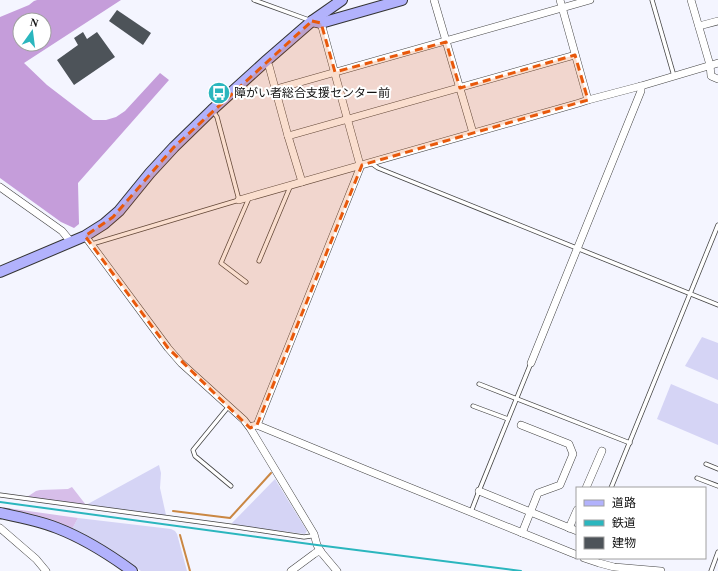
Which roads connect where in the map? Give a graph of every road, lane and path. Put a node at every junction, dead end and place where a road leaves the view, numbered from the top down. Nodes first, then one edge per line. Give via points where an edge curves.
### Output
1 (254, 0) edge
2 (342, 0) edge
3 (402, 0) edge
4 (434, 0) edge
5 (560, 0) edge
6 (590, 0) edge
7 (652, 0) edge
8 (691, 0) edge
9 (563, 8) junction
10 (718, 21) edge
11 (317, 22) junction
12 (699, 26) junction
13 (446, 42) junction
14 (575, 55) junction
15 (266, 61) junction
16 (718, 63) edge
17 (710, 66) junction
18 (335, 72) junction
19 (674, 76) junction
20 (718, 79) edge
21 (641, 86) junction
22 (460, 88) junction
23 (276, 90) junction
24 (588, 100) junction
25 (212, 110) junction
26 (348, 119) junction
27 (473, 133) junction
28 (288, 136) junction
29 (371, 162) junction
30 (360, 165) junction
31 (302, 182) junction
32 (290, 186) junction
33 (0, 187) edge
34 (249, 197) junction
35 (239, 200) junction
36 (718, 226) edge
37 (88, 240) junction
38 (71, 242) junction
39 (577, 248) junction
40 (259, 261) dead end
41 (0, 272) edge
42 (246, 282) dead end
43 (691, 294) junction
44 (718, 305) edge
45 (531, 363) joint
46 (479, 384) dead end
47 (516, 398) junction
48 (229, 406) junction
49 (473, 406) dead end
50 (508, 419) junction
51 (257, 425) junction
52 (521, 425) dead end
53 (250, 428) junction
54 (630, 443) junction
55 (602, 451) dead end
56 (706, 464) dead end
57 (718, 469) edge
58 (697, 478) dead end
59 (231, 486) dead end
60 (718, 486) edge
61 (586, 487) edge
62 (611, 487) edge
63 (479, 491) junction
64 (0, 495) edge
65 (471, 512) junction
66 (530, 512) junction
67 (576, 512) edge
68 (0, 513) edge
69 (0, 528) edge
70 (569, 528) junction
71 (576, 531) edge
72 (522, 533) junction
73 (314, 534) junction
74 (321, 552) junction
75 (718, 552) edge
76 (576, 555) edge
77 (587, 559) edge
78 (613, 569) edge
79 (46, 571) edge
80 (132, 571) edge
81 (291, 571) edge
82 (337, 571) edge
83 (661, 571) edge
84 (711, 571) edge

1 - 11 lane
2 - 11 street
3 - 11 street
4 - 13 street
5 - 9 street
6 - 9 street
7 - 19 lane
8 - 12 street
9 - 13 street
9 - 14 street
10 - 12 street
11 - 15 street
11 - 18 street
12 - 17 street
13 - 18 street
13 - 22 street
14 - 22 street
14 - 24 street
15 - 23 street
15 - 25 street
16 - 17 street
17 - 19 street
17 - 20 street via 711,76
18 - 23 street
18 - 26 street
19 - 21 street
21 - 24 street
21 - 39 street
22 - 26 street
22 - 27 street
23 - 28 street
24 - 27 street
25 - 35 lane via 216,113
25 - 37 street via 162,159 119,211
26 - 28 street
26 - 30 street
27 - 29 street
28 - 31 street
29 - 30 street
29 - 39 lane via 378,168
30 - 31 street
30 - 51 street
31 - 32 street
32 - 34 street
32 - 40 lane
33 - 38 street via 62,232
34 - 35 street
34 - 42 lane via 221,263
35 - 37 lane
36 - 43 lane
37 - 38 street
37 - 48 street via 168,348
38 - 41 street
39 - 43 lane
39 - 45 street
43 - 44 lane
43 - 54 lane
45 - 47 lane
46 - 47 lane
47 - 50 lane
47 - 54 lane
48 - 53 street
48 - 59 lane via 193,450 195,456
49 - 50 lane
50 - 63 lane
51 - 53 street
51 - 65 street
52 - 66 street via 569,444 573,454 560,485 538,493
53 - 73 street
54 - 62 lane
55 - 61 street
56 - 57 lane
58 - 60 lane
63 - 65 lane
63 - 66 street
64 - 73 lane via 304,537
65 - 72 street
66 - 70 street
66 - 72 street
67 - 70 street
68 - 80 street via 37,522 75,536
69 - 79 street
70 - 71 street
72 - 76 street
73 - 74 street
74 - 81 street via 317,552
74 - 82 street
75 - 84 lane
77 - 78 street
78 - 83 street

